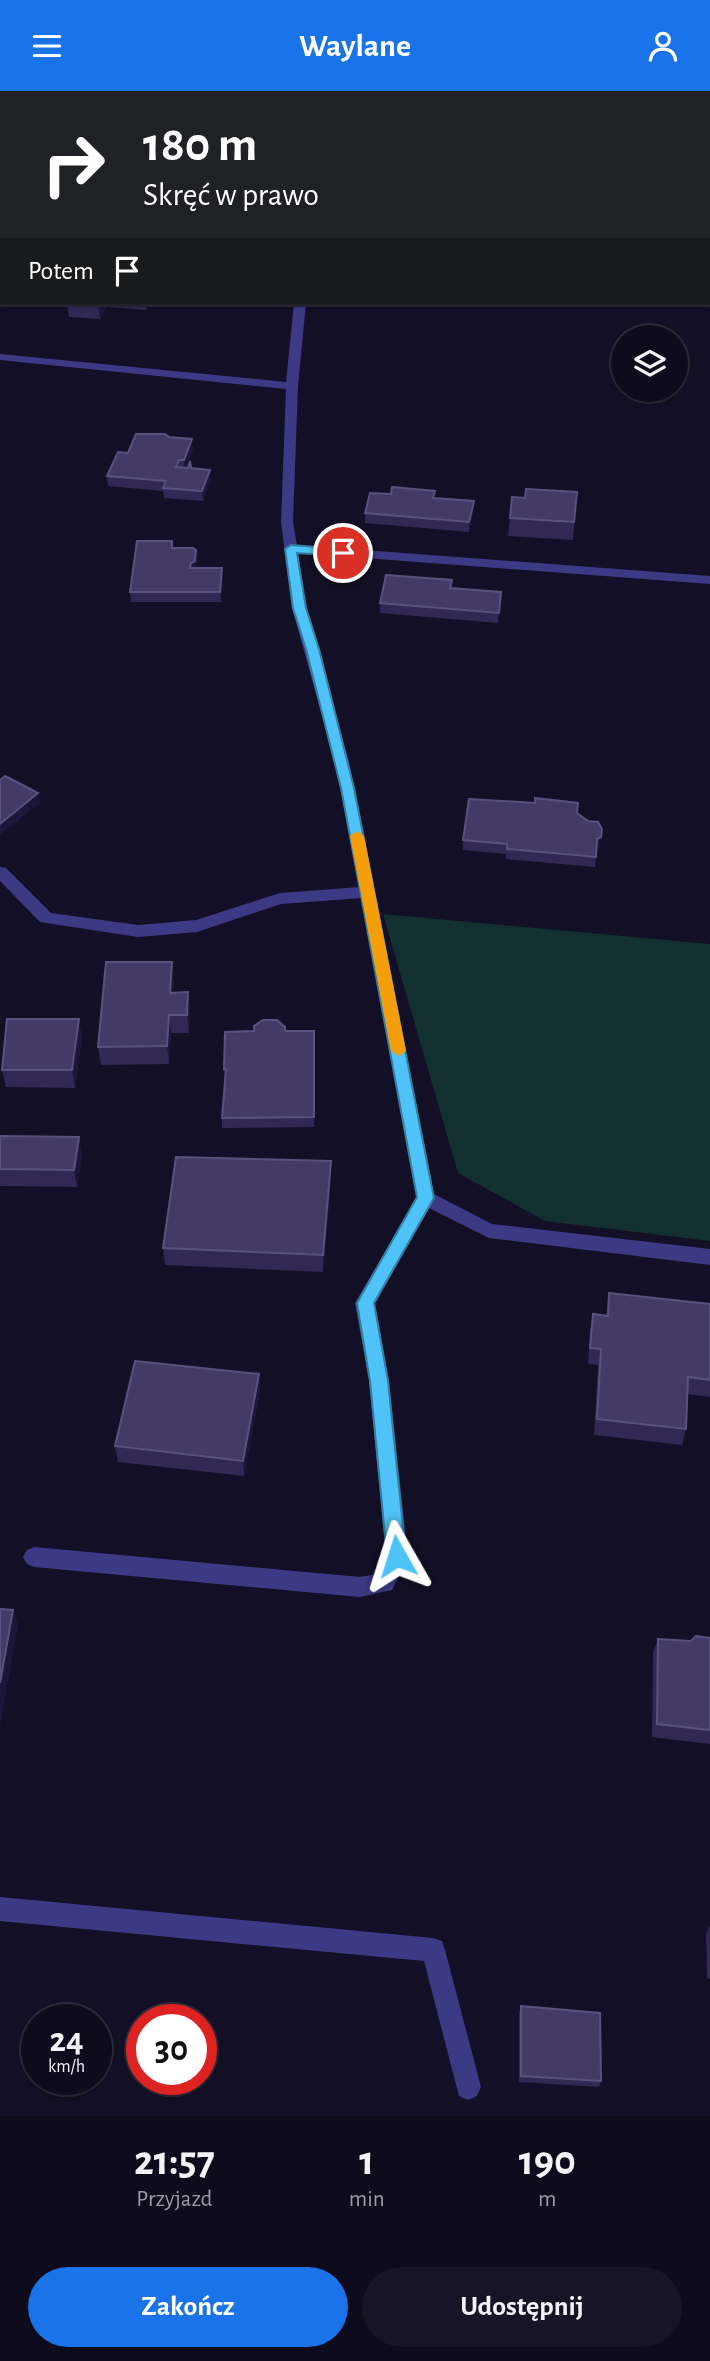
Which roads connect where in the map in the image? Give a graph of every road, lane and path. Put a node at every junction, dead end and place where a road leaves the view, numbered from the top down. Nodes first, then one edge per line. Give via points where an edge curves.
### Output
1 (300, 305) edge
2 (0, 357) edge
3 (292, 386) junction
4 (291, 549) junction
5 (710, 580) edge
6 (0, 873) edge
7 (369, 892) junction
8 (426, 1198) junction
9 (710, 1257) edge
10 (34, 1557) dead end
11 (0, 1909) edge
12 (468, 2087) dead end

1 - 3 street
2 - 3 street
3 - 4 street via 287,522
4 - 5 street
4 - 7 street via 299,608 342,762
6 - 7 street via 46,918 138,932 197,926 281,899
7 - 8 street
8 - 9 street via 489,1231
8 - 10 street via 365,1303 379,1381 397,1556 384,1583 360,1587
11 - 12 street via 433,1950

